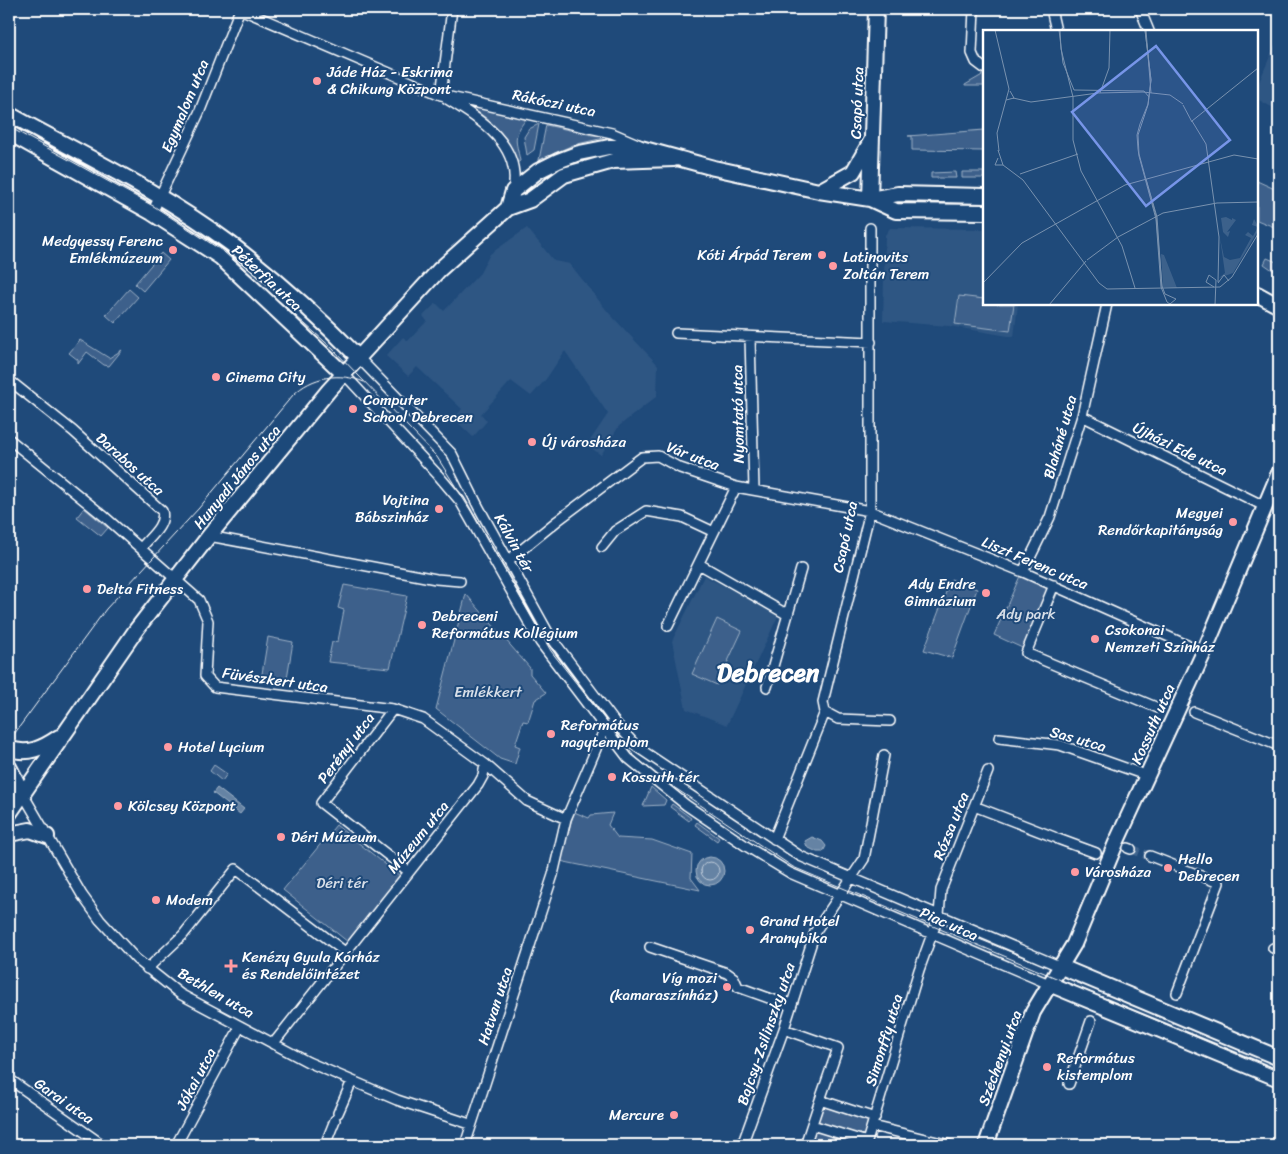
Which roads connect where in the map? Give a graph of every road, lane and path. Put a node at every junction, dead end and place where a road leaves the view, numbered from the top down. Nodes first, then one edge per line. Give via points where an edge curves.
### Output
1 (240, 9) edge
2 (452, 9) edge
3 (876, 9) edge
4 (974, 9) edge
5 (1051, 9) edge
6 (1140, 9) edge
7 (1056, 30) edge
8 (1149, 30) edge
9 (983, 67) edge
10 (441, 95) junction
11 (9, 114) edge
12 (9, 133) edge
13 (873, 137) junction
14 (658, 152) junction
15 (611, 154) junction
16 (674, 158) junction
17 (513, 191) junction
18 (820, 191) junction
19 (983, 196) edge
20 (159, 198) junction
21 (870, 199) junction
22 (508, 208) junction
23 (983, 212) edge
24 (152, 213) junction
25 (870, 228) dead end
26 (1258, 295) edge
27 (1107, 305) edge
28 (1279, 306) edge
29 (676, 333) dead end
30 (750, 337) junction
31 (871, 342) junction
32 (358, 357) junction
33 (344, 374) junction
34 (9, 380) edge
35 (1082, 416) junction
36 (9, 439) edge
37 (455, 463) joint
38 (1279, 473) edge
39 (736, 487) junction
40 (754, 490) junction
41 (460, 501) joint
42 (1266, 507) junction
43 (870, 511) junction
44 (714, 532) junction
45 (209, 536) junction
46 (602, 547) dead end
47 (141, 548) junction
48 (509, 560) junction
49 (699, 564) junction
50 (801, 569) dead end
51 (1023, 572) junction
52 (177, 579) junction
53 (460, 581) dead end
54 (1054, 585) junction
55 (788, 614) junction
56 (668, 626) dead end
57 (550, 636) junction
58 (540, 642) junction
59 (1187, 645) dead end
60 (767, 687) dead end
61 (1158, 708) dead end
62 (394, 709) junction
63 (825, 712) junction
64 (1194, 712) dead end
65 (614, 721) junction
66 (890, 721) dead end
67 (605, 728) junction
68 (64, 734) junction
69 (999, 738) dead end
70 (1279, 746) edge
71 (637, 747) joint
72 (9, 748) edge
73 (884, 755) dead end
74 (628, 758) joint
75 (485, 764) junction
76 (9, 767) edge
77 (988, 771) dead end
78 (1148, 776) junction
79 (23, 794) junction
80 (974, 806) junction
81 (9, 814) edge
82 (566, 819) junction
83 (9, 834) edge
84 (48, 836) junction
85 (774, 839) junction
86 (1096, 853) dead end
87 (1150, 856) tunnel mouth
88 (408, 871) junction
89 (851, 879) junction
90 (839, 894) junction
91 (939, 915) junction
92 (931, 934) junction
93 (650, 947) dead end
94 (345, 952) junction
95 (1059, 966) junction
96 (147, 969) junction
97 (1049, 984) junction
98 (1176, 993) dead end
99 (791, 1006) junction
100 (1089, 1025) dead end
101 (240, 1027) junction
102 (784, 1029) junction
103 (273, 1044) junction
104 (1279, 1058) edge
105 (9, 1079) edge
106 (1279, 1079) edge
107 (352, 1081) junction
108 (1068, 1084) dead end
109 (820, 1100) junction
110 (873, 1122) junction
111 (470, 1124) junction
112 (812, 1125) junction
113 (867, 1144) edge
114 (103, 1145) edge
115 (176, 1145) edge
116 (325, 1145) edge
117 (465, 1145) edge
118 (742, 1145) edge
119 (805, 1145) edge
120 (950, 1145) edge
121 (986, 1145) edge

1 - 10 street, Rákóczi utca
1 - 20 street, Egymalom utca via 199,113
2 - 10 street
3 - 13 street, Csapó utca
4 - 9 street via 972,53
5 - 7 street
6 - 8 street
10 - 14 street, Rákóczi utca via 612,133
10 - 17 street, Rákóczi utca via 496,133 512,162
11 - 20 street, Péterfia utca
12 - 24 street, Péterfia utca
13 - 18 street via 853,172
13 - 21 street, Csapó utca
14 - 15 street, Rákóczi utca via 638,147
14 - 16 street, Rákóczi utca
15 - 16 street, Rákóczi utca
15 - 17 street via 579,153 538,171
15 - 22 street, Hunyadi János utca via 564,175 530,200
16 - 18 street, Rákóczi utca
17 - 22 street
18 - 21 street, Rákóczi utca
19 - 21 street via 898,194
20 - 24 street, Egymalom utca
20 - 32 street, Péterfia utca via 230,244
21 - 23 street via 896,211
22 - 32 street, Hunyadi János utca via 439,270
24 - 33 street, Péterfia utca via 220,257
25 - 31 street, Csapó utca
26 - 28 street
27 - 35 street, Blaháné utca
29 - 30 street
30 - 31 street
30 - 40 street, Nyomtató utca
31 - 43 street, Csapó utca
32 - 33 street, Hunyadi János utca
32 - 37 street, Péterfia utca via 452,454
33 - 41 street, Péterfia utca
33 - 45 street, Hunyadi János utca
34 - 47 street, Darabos utca via 73,431 162,511 162,523
35 - 42 street, Újházi Ede utca
35 - 51 street, Blaháné utca via 1050,517
36 - 47 street
37 - 48 street, Kálvin tér
38 - 42 street, Kossuth utca
39 - 40 street, Vár utca
39 - 44 street
39 - 48 street, Vár utca via 680,468 658,456 642,457 556,520
40 - 43 street, Vár utca
41 - 58 street, Kálvin tér
42 - 78 street, Kossuth utca
43 - 51 street, Liszt Ferenc utca
43 - 63 street, Csapó utca via 823,702
44 - 46 street via 682,517 646,510 615,531
44 - 49 street
45 - 52 street, Hunyadi János utca
45 - 53 street via 436,580
47 - 52 street
48 - 57 street, Kálvin tér
49 - 55 street
49 - 56 street
50 - 55 street
51 - 54 street, Liszt Ferenc utca
52 - 62 street, Füvészkert utca via 199,600 206,613 205,676 215,688
52 - 68 street, Hunyadi János utca via 136,630
54 - 59 street, Liszt Ferenc utca
54 - 61 street via 1026,653
55 - 60 street
57 - 58 street
57 - 65 street, Kálvin tér
58 - 67 street, Kálvin tér
62 - 75 street, Füvészkert utca via 423,719
62 - 88 street, Perényi utca via 321,803
63 - 66 street via 838,718
63 - 85 street, Csapó utca
64 - 70 street
65 - 67 street
65 - 71 street, Kálvin tér
67 - 74 street, Kálvin tér
67 - 82 street
68 - 72 street via 22,753
68 - 79 street, Hunyadi János utca
69 - 78 street, Sas utca via 1060,745
71 - 85 street, Piac utca
73 - 89 street, Bajcsy-Zsilinszky utca via 864,859
74 - 90 street, Piac utca via 686,805 746,846 790,873
75 - 82 street via 527,801
75 - 88 street, Múzeum utca via 478,785
76 - 79 street, Bethlen utca
77 - 80 street, Rózsa utca
78 - 95 street, Kossuth utca via 1074,944
79 - 81 street, Hunyadi János utca
79 - 84 street, Bethlen utca
80 - 86 street
80 - 91 street, Rózsa utca via 941,890
82 - 111 street, Hatvan utca via 553,875
83 - 84 street via 30,830
84 - 96 street, Bethlen utca via 91,908
85 - 89 street, Piac utca via 800,856
87 - 98 street via 1219,884
88 - 94 street, Múzeum utca
89 - 90 street, Bajcsy-Zsilinszky utca
89 - 91 street, Piac utca
90 - 92 street, Piac utca
90 - 99 street, Bajcsy-Zsilinszky utca via 815,932
91 - 92 street, Rózsa utca
91 - 95 street, Piac utca
92 - 97 street, Piac utca
92 - 110 street, Simonffy utca
93 - 99 street via 727,974 734,978 738,987
94 - 96 street via 236,869 183,935
94 - 103 street, Múzeum utca
95 - 97 street, Kossuth utca
95 - 104 street, Piac utca
96 - 101 street, Bethlen utca via 180,994
97 - 106 street, Piac utca
97 - 121 street, Széchenyi utca via 1034,1012
99 - 102 street, Bajcsy-Zsilinszky utca
100 - 108 street
101 - 103 street, Bethlen utca
101 - 115 street, Jókai utca
102 - 109 street via 838,1048
102 - 118 street, Bajcsy-Zsilinszky utca
103 - 107 street, Bethlen utca
105 - 114 street, Garai utca
107 - 111 street, Bethlen utca
107 - 116 street
109 - 110 street
109 - 112 street
110 - 113 street, Simonffy utca
110 - 120 street
111 - 117 street, Hatvan utca
112 - 113 street
112 - 119 street

